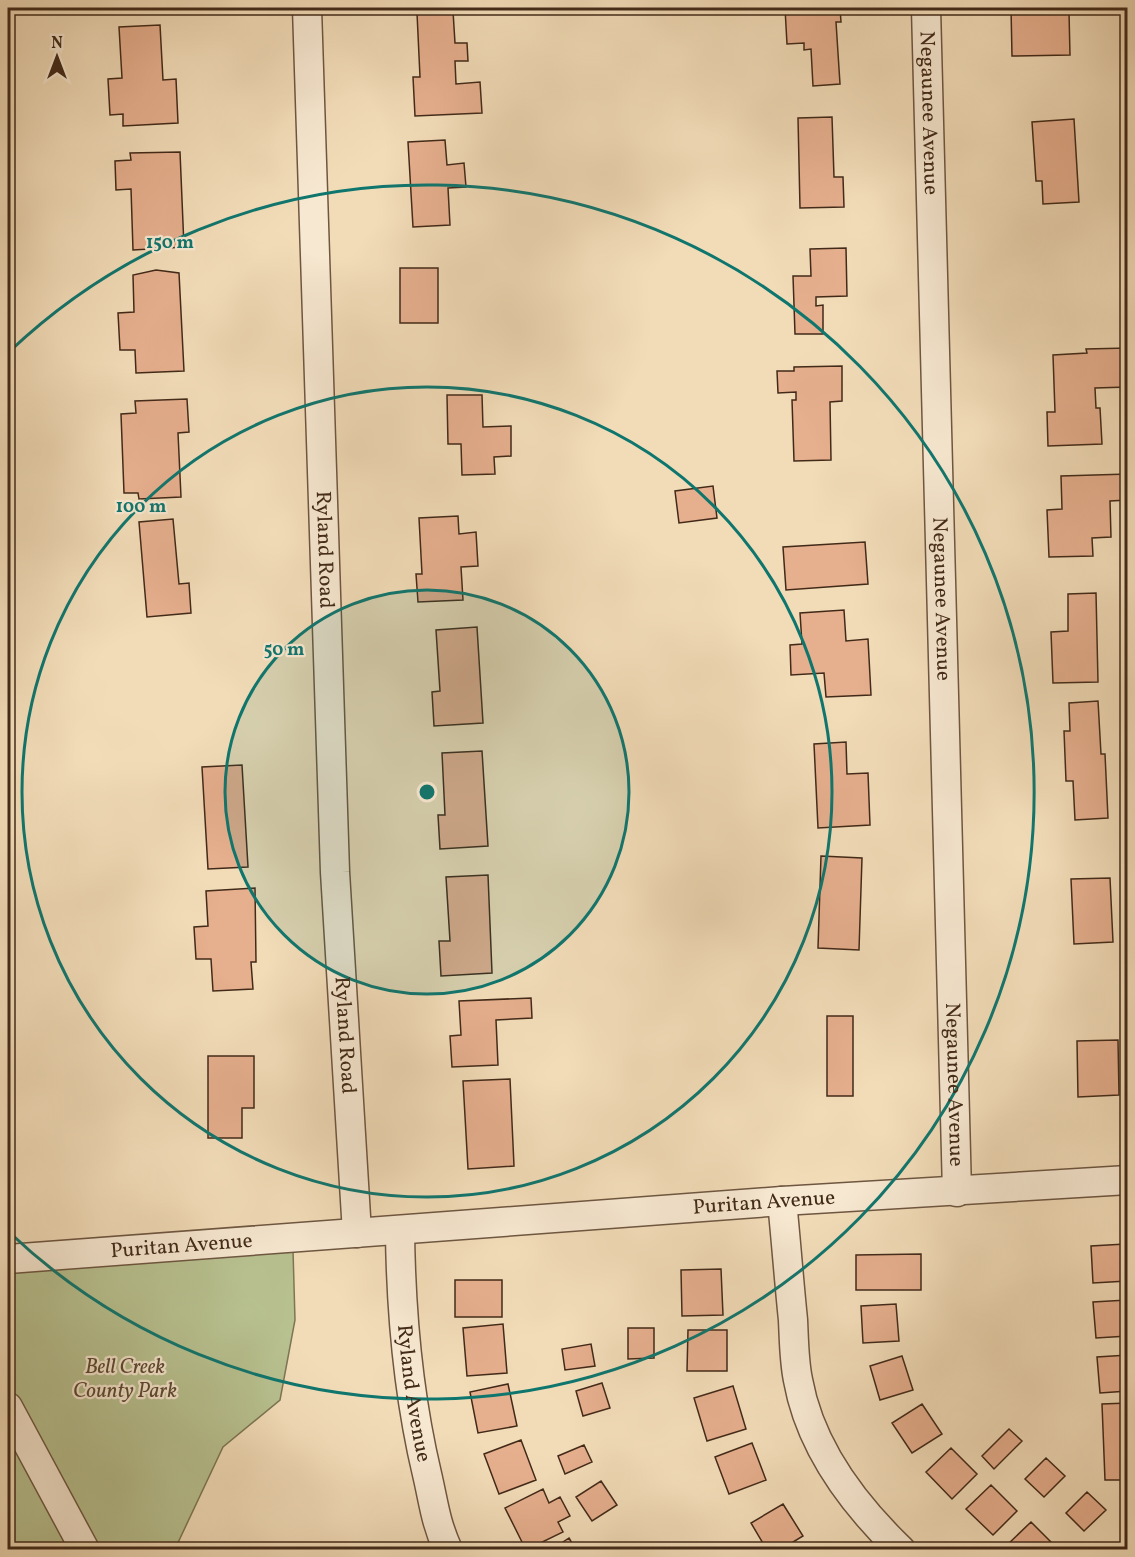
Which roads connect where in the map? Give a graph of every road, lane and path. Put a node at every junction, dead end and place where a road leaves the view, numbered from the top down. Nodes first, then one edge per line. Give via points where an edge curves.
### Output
1 (307, 8) edge
2 (926, 8) edge
3 (1128, 1180) edge
4 (957, 1192) junction
5 (782, 1201) junction
6 (400, 1232) junction
7 (357, 1233) junction
8 (8, 1258) edge
9 (8, 1407) edge
10 (85, 1550) edge
11 (448, 1550) edge
12 (901, 1550) edge

1 - 7 street, Ryland Road via 334,872
2 - 4 street, Negaunee Avenue
3 - 4 street, Puritan Avenue
4 - 5 street, Puritan Avenue
5 - 6 street, Puritan Avenue
5 - 12 street via 798,1380 807,1410 831,1466 874,1524
6 - 7 street, Puritan Avenue
6 - 11 street, Ryland Avenue via 407,1376 436,1522
7 - 8 street, Puritan Avenue
9 - 10 street

